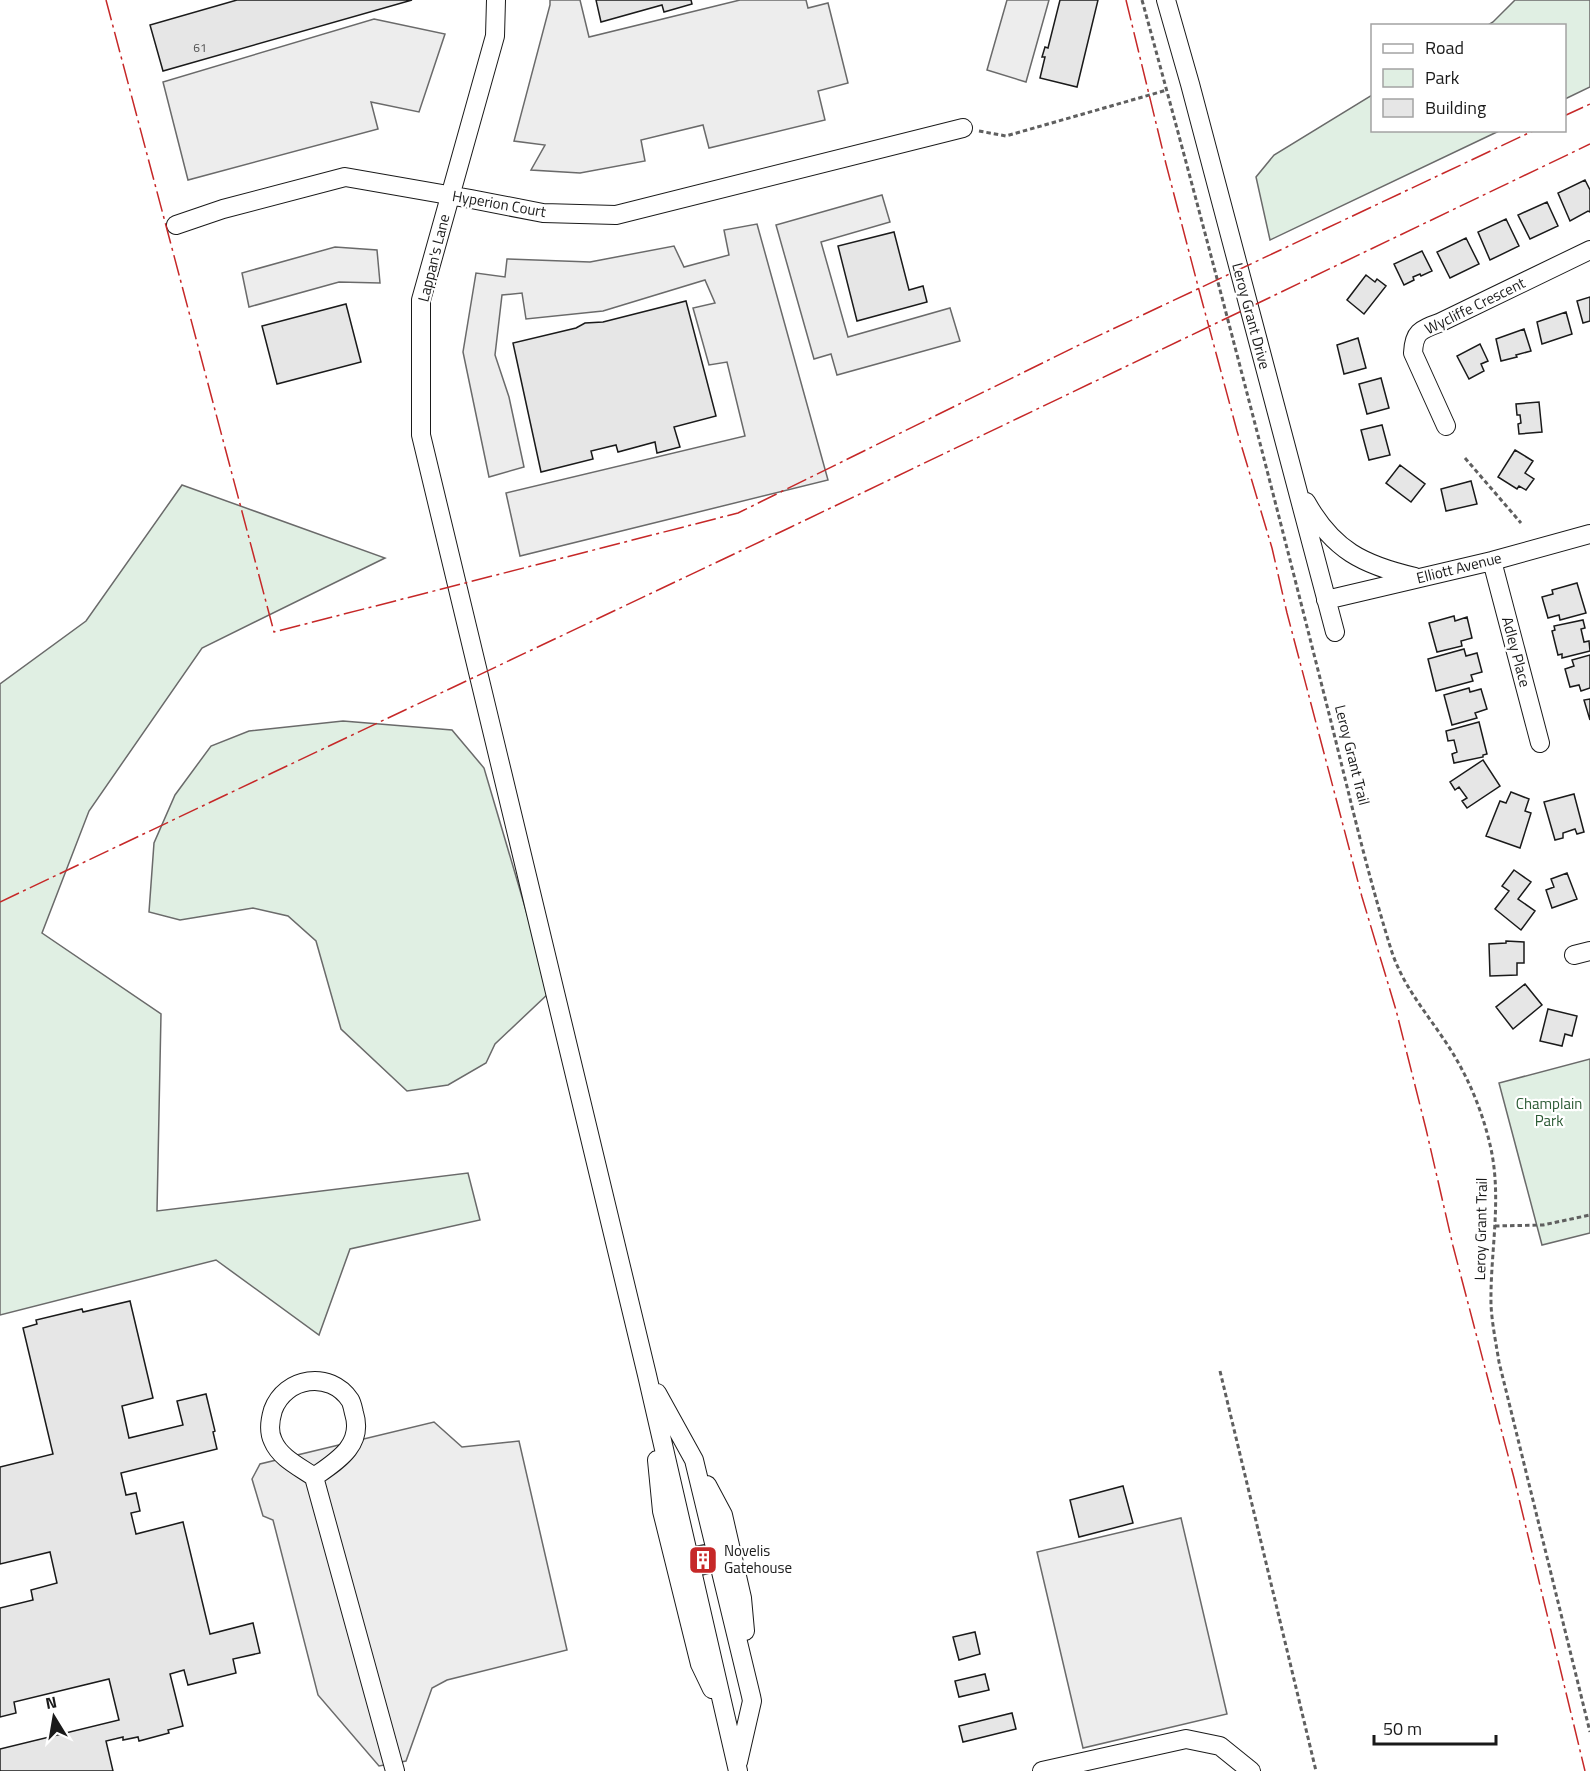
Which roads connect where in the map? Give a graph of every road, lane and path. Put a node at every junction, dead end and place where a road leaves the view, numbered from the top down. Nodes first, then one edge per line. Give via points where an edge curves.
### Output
1 (496, 0) edge
2 (1142, 0) edge
3 (1166, 0) edge
4 (1167, 90) junction
5 (963, 128) joint
6 (451, 196) junction
7 (176, 225) dead end
8 (1590, 250) edge
9 (1446, 426) dead end
10 (1465, 458) dead end
11 (1294, 480) junction
12 (1521, 523) dead end
13 (1590, 534) edge
14 (1492, 561) junction
15 (1419, 578) junction
16 (1326, 600) junction
17 (1335, 632) dead end
18 (1540, 743) dead end
19 (1590, 1215) edge
20 (1496, 1226) junction
21 (1220, 1371) dead end
22 (647, 1375) junction
23 (314, 1477) junction
24 (1590, 1732) edge
25 (738, 1769) edge
26 (395, 1771) edge
27 (1042, 1771) edge
28 (1251, 1771) edge
29 (1316, 1771) edge

1 - 6 street, Lappan's Lane via 495,36
2 - 4 path, Leroy Grant Trail
3 - 11 street, Leroy Grant Drive
4 - 5 path via 1006,136
4 - 20 path, Leroy Grant Trail via 1390,949 1408,988 1468,1079 1490,1146
5 - 6 street, Hyperion Court via 616,215 543,213
6 - 7 street, Hyperion Court via 345,177
6 - 22 street, Lappan's Lane via 421,300 421,435
8 - 9 street, Wycliffe Crescent via 1421,329 1414,340 1413,353
10 - 12 path
11 - 15 street via 1324,530 1350,553 1388,571
11 - 16 street, Leroy Grant Drive
13 - 14 street, Elliott Avenue
14 - 15 street, Elliott Avenue
14 - 18 street, Adley Place
15 - 16 street, Elliott Avenue
16 - 17 street, Leroy Grant Drive
19 - 20 path via 1543,1225
20 - 24 path, Leroy Grant Trail via 1491,1305 1498,1352
21 - 29 path
22 - 25 street
22 - 25 street via 723,1515 742,1599 752,1701
23 - 23 street via 351,1446 357,1423 350,1401 336,1387 317,1380 295,1384 277,1398 269,1421 273,1441 285,1457
23 - 26 street
27 - 28 street via 1186,1739 1220,1746

